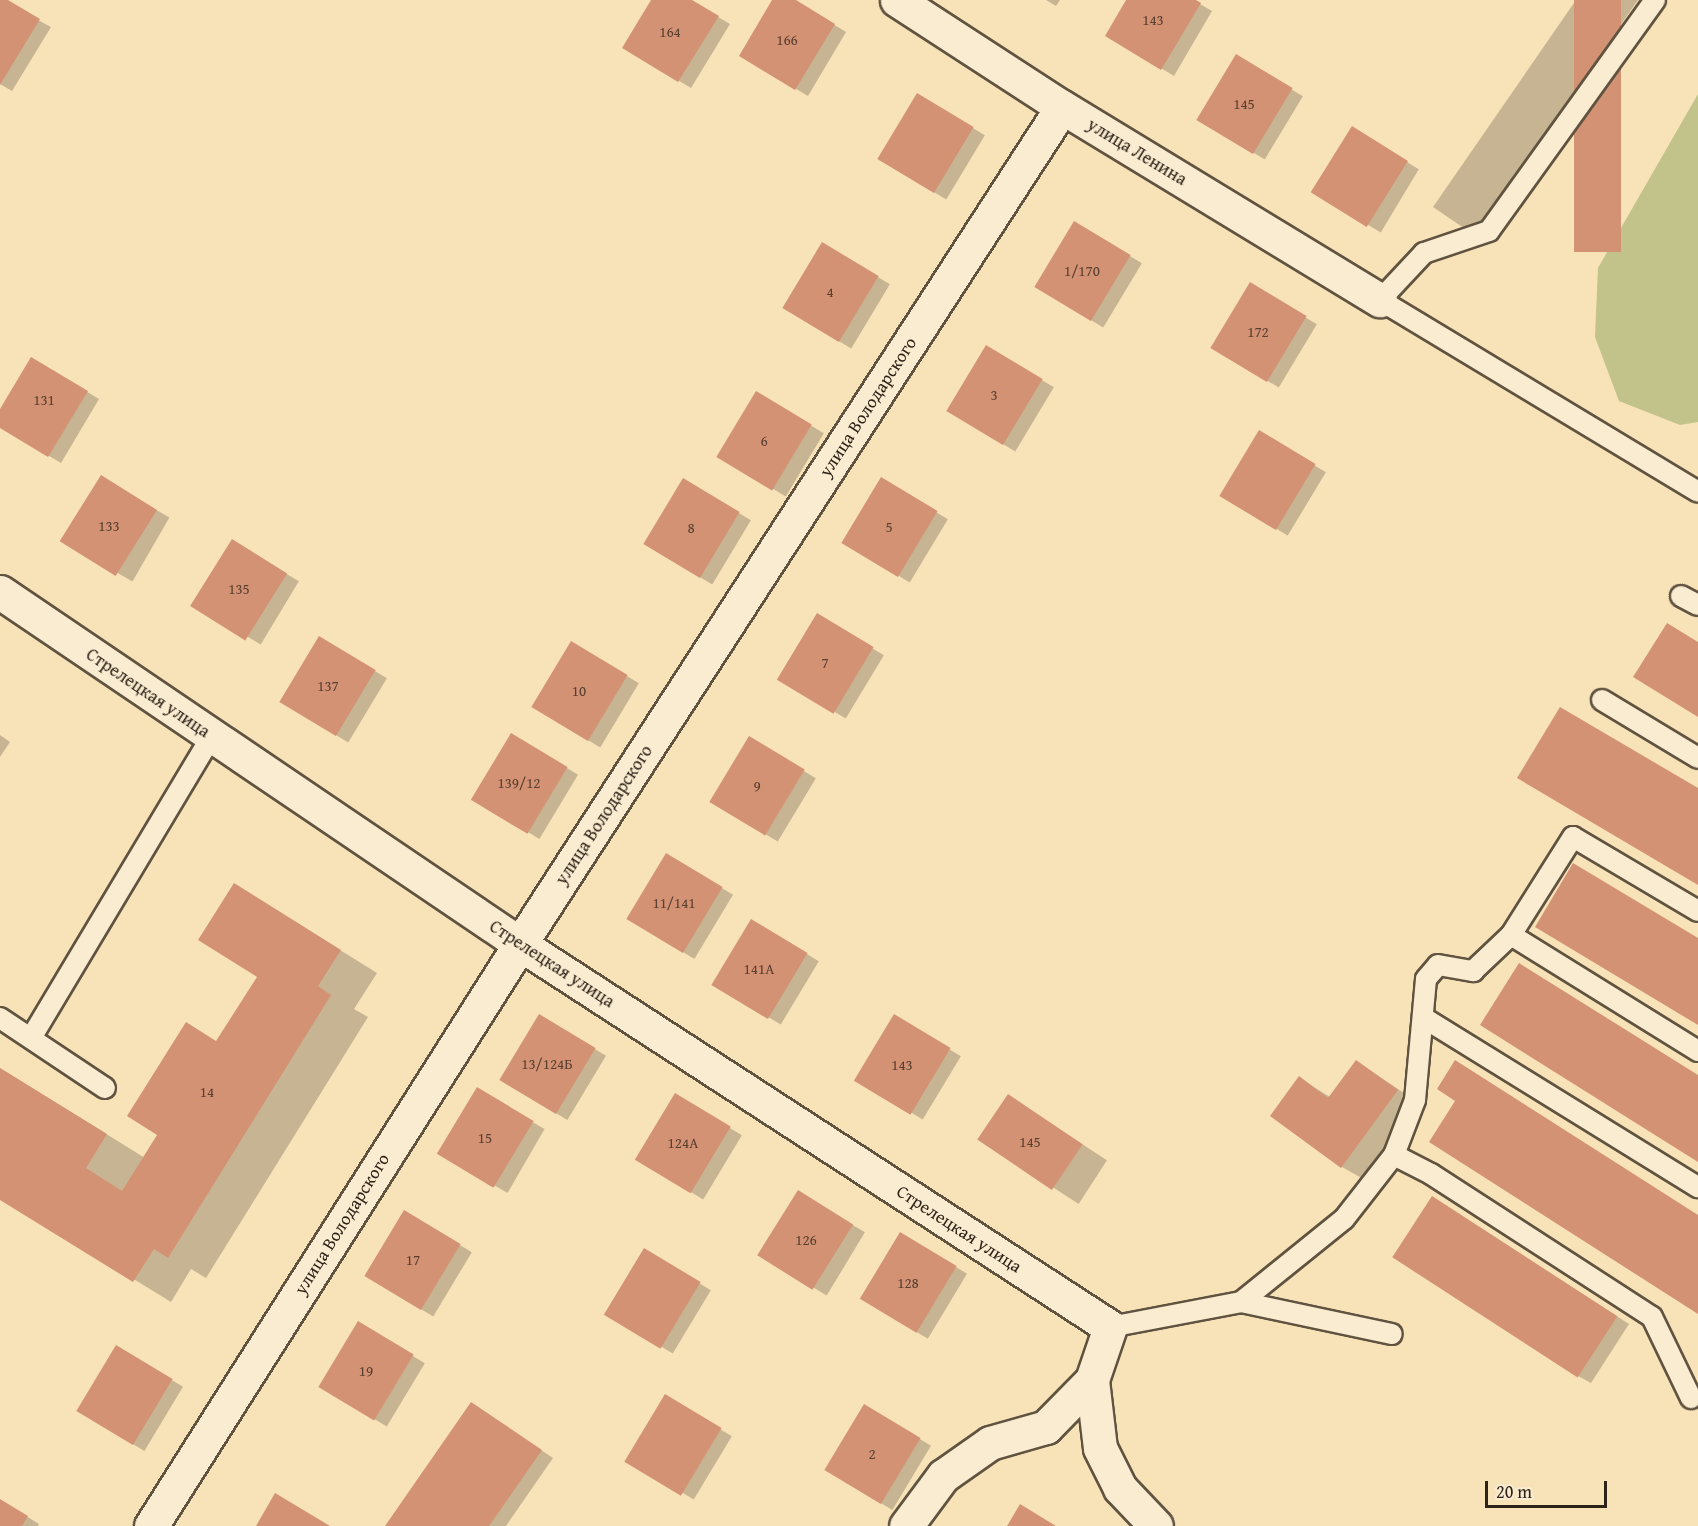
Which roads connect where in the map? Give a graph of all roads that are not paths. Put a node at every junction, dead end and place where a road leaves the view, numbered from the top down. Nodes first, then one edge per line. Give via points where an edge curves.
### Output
1 (897, 0) edge
2 (1655, 0) edge
3 (1062, 107) junction
4 (1380, 300) junction
5 (1698, 492) edge
6 (0, 592) edge
7 (1602, 700) dead end
8 (211, 737) junction
9 (1698, 758) edge
10 (1698, 911) edge
11 (1511, 934) junction
12 (520, 944) junction
13 (0, 1017) edge
14 (1424, 1018) junction
15 (31, 1038) junction
16 (1698, 1051) edge
17 (105, 1088) dead end
18 (1394, 1155) junction
19 (1698, 1187) edge
20 (1241, 1302) junction
21 (1110, 1328) junction
22 (1392, 1334) dead end
23 (1092, 1380) junction
24 (1692, 1398) dead end
25 (151, 1526) edge
26 (906, 1526) edge
27 (1156, 1526) edge

1 - 3 street, улица Ленина
2 - 4 lane via 1489,231 1424,253
3 - 4 street, улица Ленина
3 - 12 street, улица Володарского
4 - 5 lane
6 - 8 street, Стрелецкая улица
7 - 9 lane
8 - 12 street, Стрелецкая улица
8 - 15 lane
10 - 11 lane via 1574,837
11 - 14 lane via 1473,970 1438,965 1426,979
11 - 16 lane
12 - 21 street, Стрелецкая улица
12 - 25 street, улица Володарского
13 - 15 lane
14 - 18 lane via 1415,1100
14 - 19 lane
15 - 17 lane
18 - 20 lane via 1344,1219
18 - 24 lane via 1431,1174 1652,1317
20 - 21 lane
20 - 22 lane
21 - 23 street
23 - 26 street via 1046,1427 990,1443 943,1476
23 - 27 street via 1100,1448 1120,1488

